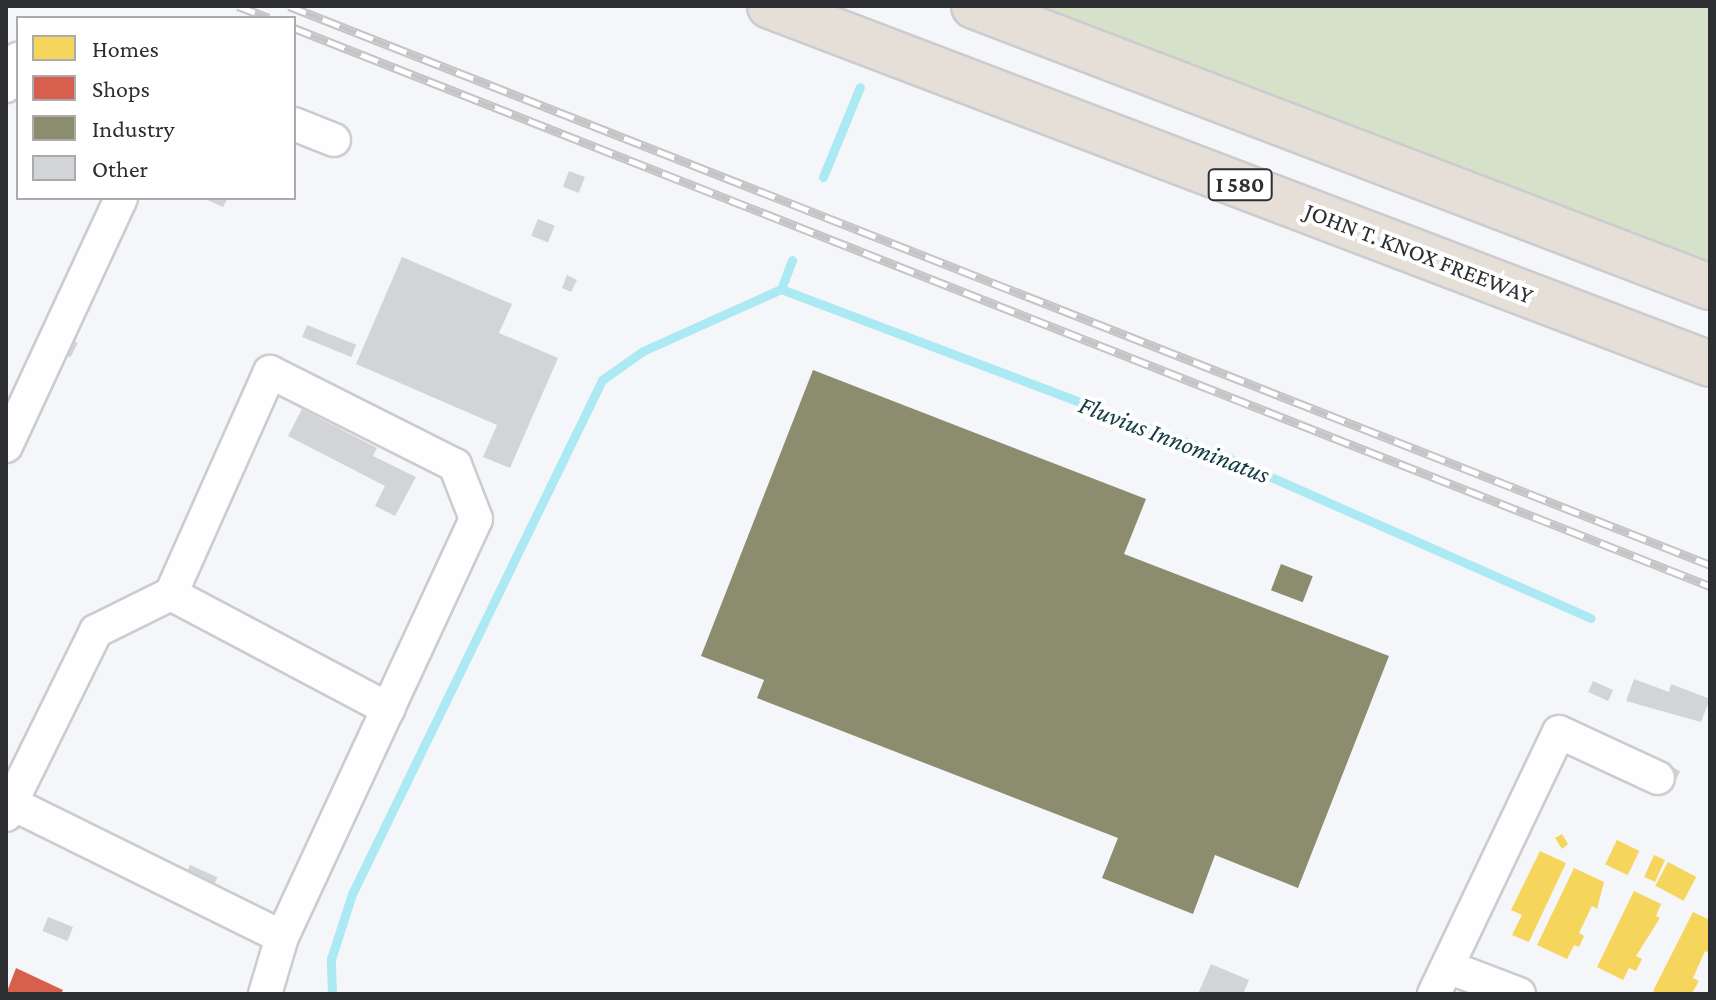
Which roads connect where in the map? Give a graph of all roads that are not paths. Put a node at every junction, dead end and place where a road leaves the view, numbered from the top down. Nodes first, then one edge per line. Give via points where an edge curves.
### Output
1 (770, 6) edge
2 (974, 6) edge
3 (16, 64) edge
4 (6, 86) edge
5 (296, 125) edge
6 (334, 140) dead end
7 (120, 200) edge
8 (1710, 287) edge
9 (1710, 364) edge
10 (6, 446) edge
11 (171, 594) junction
12 (388, 709) junction
13 (1658, 778) dead end
14 (9, 809) edge
15 (282, 937) junction
16 (1441, 980) edge
17 (265, 994) edge
18 (1519, 994) edge

1 - 9 highway, JOHN T. KNOX FREEWAY / I 580
2 - 8 highway
3 - 4 street
5 - 6 street
7 - 10 street
11 - 12 street
11 - 12 street via 270,372 455,465 476,519
11 - 14 street via 96,631
12 - 15 street
13 - 16 street via 1559,732
14 - 15 street
15 - 17 street
16 - 18 street

